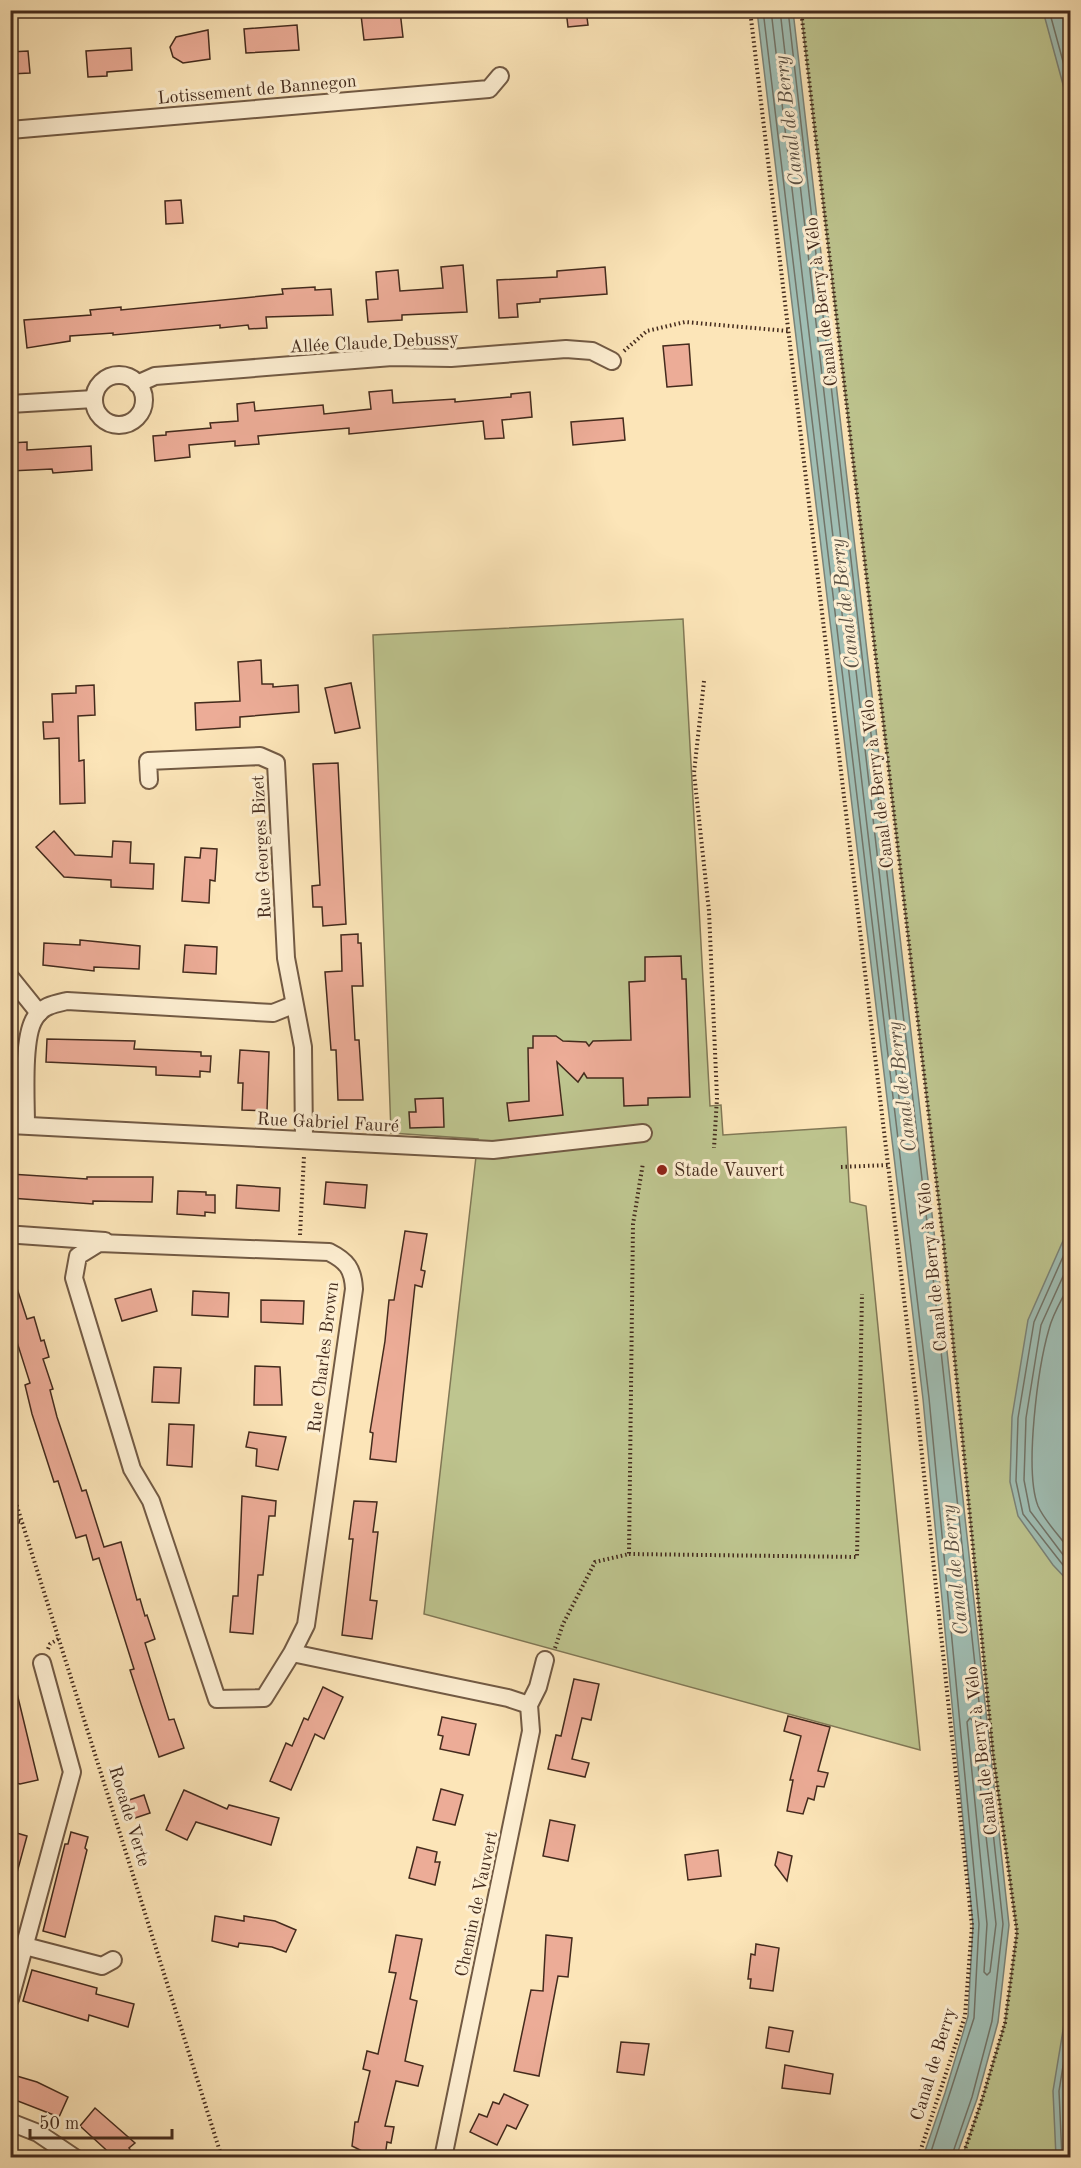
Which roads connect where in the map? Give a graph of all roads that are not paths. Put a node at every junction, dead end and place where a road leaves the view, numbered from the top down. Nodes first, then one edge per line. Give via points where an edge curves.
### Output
1 (500, 76) dead end
2 (10, 130) edge
3 (612, 362) road end
4 (137, 384) junction
5 (94, 399) junction
6 (10, 404) edge
7 (149, 780) dead end
8 (10, 977) edge
9 (293, 1005) junction
10 (39, 1013) junction
11 (18, 1125) edge
12 (643, 1133) dead end
13 (304, 1140) junction
14 (19, 1235) dead end
15 (115, 1241) junction
16 (292, 1653) junction
17 (544, 1660) road end
18 (42, 1663) dead end
19 (529, 1706) junction
20 (25, 1946) junction
21 (113, 1960) dead end
22 (10, 1999) edge
23 (10, 2122) edge
24 (75, 2157) edge
25 (443, 2157) edge

1 - 2 street, Lotissement de Bannegon via 489,90
3 - 4 street, Allée Claude Debussy via 592,351 566,349 451,358 392,357 154,376
4 - 5 street via 125,376 108,377
4 - 5 street via 144,402 132,422 122,426 109,424 97,412
5 - 6 street
7 - 9 street, Rue Georges Bizet via 148,761 260,756 276,763 286,958
8 - 10 street
9 - 10 street via 273,1012 67,1001 49,1005
9 - 13 street, Rue Georges Bizet via 303,1047
10 - 11 street via 28,1034
11 - 13 street, Rue Gabriel Fauré
12 - 13 street, Rue Gabriel Fauré via 493,1150
14 - 15 street, Rue Charles Brown
15 - 16 street, Rue Charles Brown via 99,1243 78,1256 74,1278 132,1469 151,1501 217,1699 264,1698
15 - 16 street, Rue Charles Brown via 329,1252 345,1260 353,1274 306,1625
16 - 19 street via 508,1698
17 - 19 street, Chemin de Vauvert
18 - 20 street via 72,1773
19 - 25 street, Chemin de Vauvert via 531,1731
20 - 21 street via 102,1966
20 - 22 street
23 - 24 street via 38,2133

